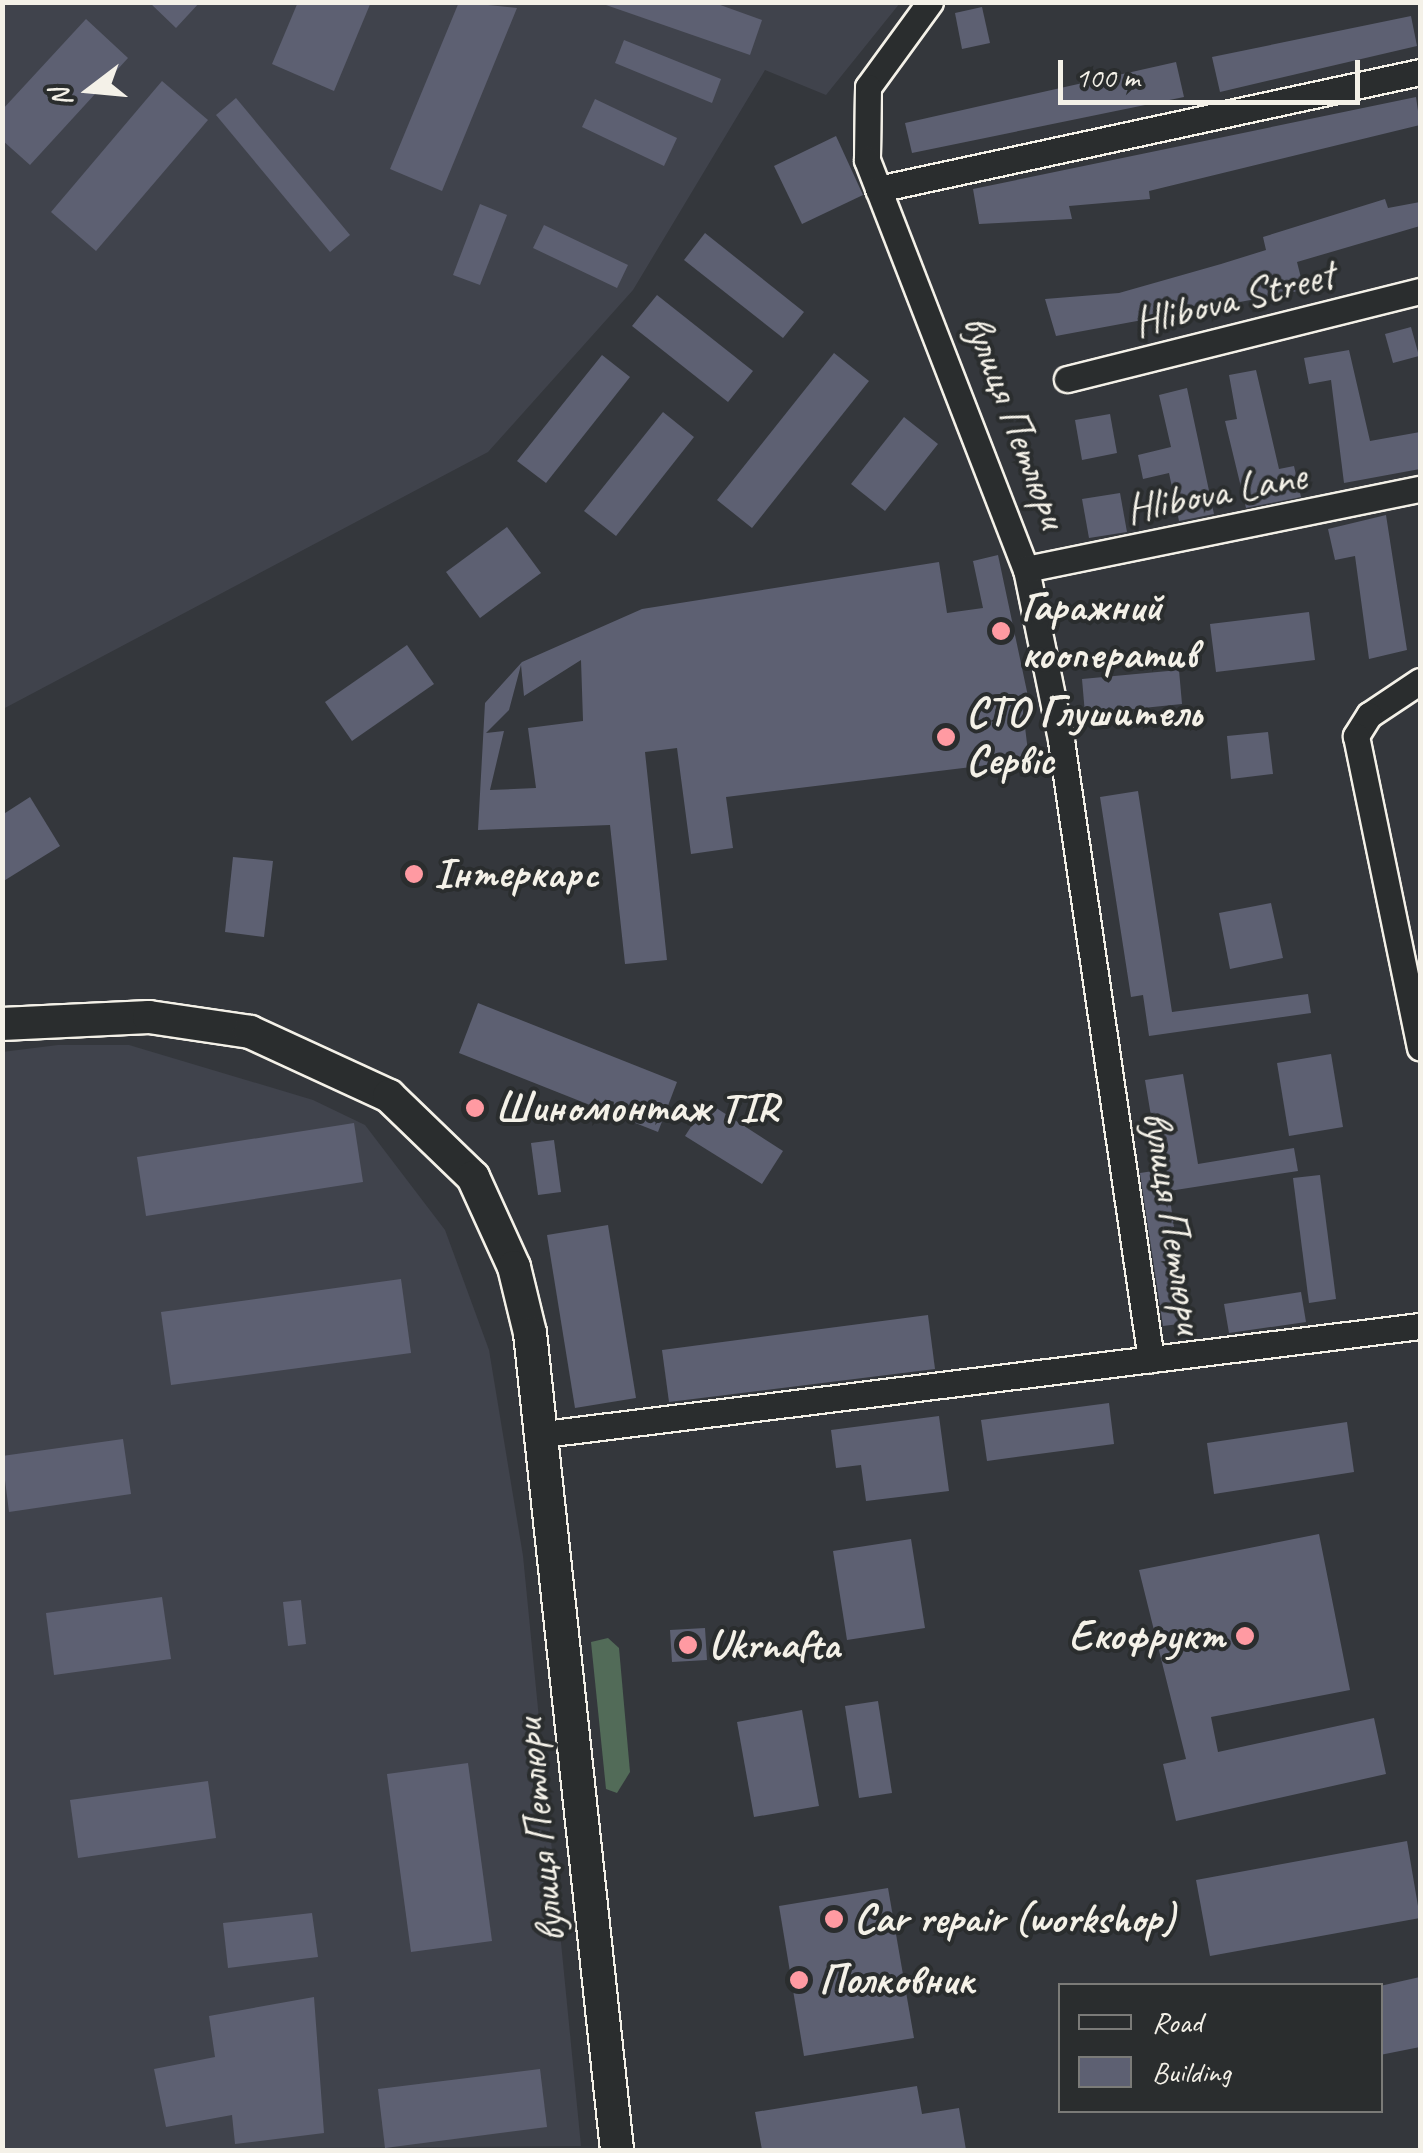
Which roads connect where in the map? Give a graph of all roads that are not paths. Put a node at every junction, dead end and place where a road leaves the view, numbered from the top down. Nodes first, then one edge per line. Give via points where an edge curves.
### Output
1 (930, 2) edge
2 (1420, 72) edge
3 (878, 189) junction
4 (1420, 292) edge
5 (1067, 379) dead end
6 (1420, 489) edge
7 (1026, 569) junction
8 (1420, 681) edge
9 (2, 1024) edge
10 (1420, 1048) edge
11 (1420, 1326) edge
12 (1151, 1360) junction
13 (544, 1434) junction
14 (617, 2150) edge

1 - 3 street, вулиця Петлюри via 868,88 862,124
2 - 3 street
3 - 7 street, вулиця Петлюри
4 - 5 street, Hlibova Street
6 - 7 street, Hlibova Lane
7 - 12 street, вулиця Петлюри via 1061,740
8 - 10 street via 1369,715 1356,736
9 - 13 main road via 204,1022 303,1050 390,1096 473,1177 498,1225 530,1332
11 - 12 street
12 - 13 street, вулиця Петлюри
13 - 14 main road, вулиця Петлюри

